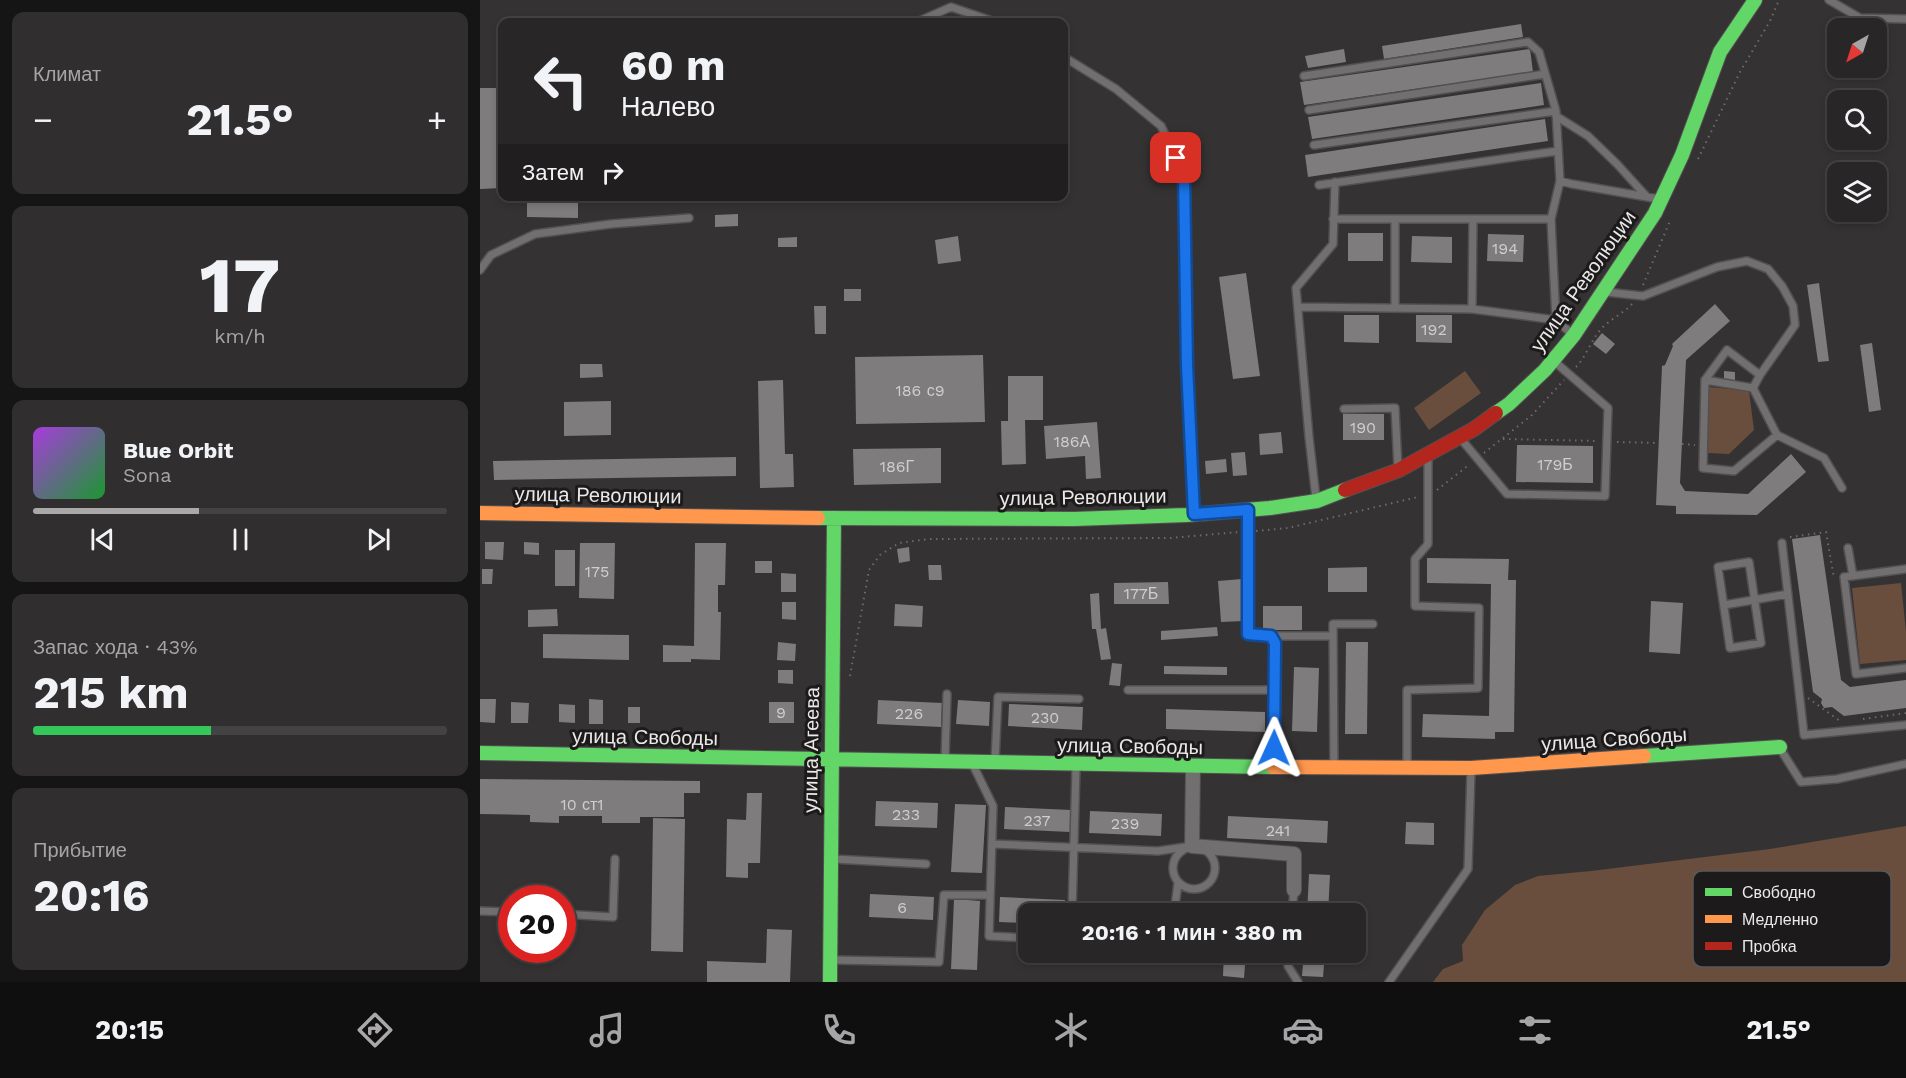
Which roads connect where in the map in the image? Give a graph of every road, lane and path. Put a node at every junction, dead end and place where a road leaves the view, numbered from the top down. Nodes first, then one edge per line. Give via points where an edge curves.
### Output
1 (1755, 0) edge
2 (1779, 0) edge
3 (1829, 0) edge
4 (926, 18) edge
5 (983, 18) edge
6 (1906, 19) edge
7 (1068, 59) edge
8 (1545, 74) junction
9 (1304, 75) dead end
10 (1309, 110) dead end
11 (1556, 113) junction
12 (1314, 145) dead end
13 (1558, 151) junction
14 (1699, 159) dead end
15 (1560, 181) junction
16 (1335, 182) junction
17 (1319, 185) dead end
18 (1647, 197) junction
19 (1661, 199) junction
20 (1672, 216) dead end
21 (689, 218) dead end
22 (1333, 219) junction
23 (1395, 219) junction
24 (1473, 219) junction
25 (1551, 219) junction
26 (480, 270) edge
27 (1604, 291) junction
28 (1639, 296) junction
29 (1298, 307) junction
30 (1395, 308) junction
31 (1472, 309) junction
32 (1556, 320) junction
33 (1574, 335) junction
34 (1553, 360) junction
35 (1569, 374) junction
36 (1760, 375) junction
37 (1705, 380) junction
38 (1753, 388) junction
39 (1344, 409) dead end
40 (1778, 435) junction
41 (1460, 437) junction
42 (1502, 439) junction
43 (1607, 442) junction
44 (1659, 443) dead end
45 (1682, 444) dead end
46 (1703, 445) junction
47 (1428, 454) junction
48 (1477, 458) junction
49 (1398, 470) junction
50 (1842, 488) dead end
51 (1429, 493) junction
52 (1317, 501) junction
53 (1248, 510) junction
54 (480, 513) edge
55 (1194, 514) junction
56 (834, 518) junction
57 (1247, 532) junction
58 (1782, 543) dead end
59 (1848, 548) dead end
60 (1906, 569) edge
61 (1853, 576) junction
62 (1788, 594) junction
63 (1755, 600) junction
64 (1724, 605) junction
65 (1373, 624) dead end
66 (1271, 636) junction
67 (1333, 636) junction
68 (1906, 668) edge
69 (849, 681) dead end
70 (1128, 690) dead end
71 (1275, 690) junction
72 (947, 694) dead end
73 (1805, 696) dead end
74 (1079, 699) dead end
75 (1906, 713) edge
76 (1862, 719) dead end
77 (1841, 722) dead end
78 (1906, 725) edge
79 (1780, 747) joint
80 (480, 753) edge
81 (831, 760) junction
82 (945, 762) junction
83 (972, 763) junction
84 (995, 763) junction
85 (1906, 764) edge
86 (1076, 765) junction
87 (1193, 767) junction
88 (1273, 768) junction
89 (1334, 768) junction
90 (1407, 768) junction
91 (1471, 768) junction
92 (992, 844) junction
93 (1192, 846) junction
94 (1074, 848) junction
95 (615, 859) dead end
96 (830, 859) junction
97 (926, 864) dead end
98 (1178, 883) junction
99 (1294, 890) joint
100 (990, 895) junction
101 (1072, 903) edge
102 (1175, 903) edge
103 (1293, 903) edge
104 (480, 910) edge
105 (498, 911) edge
106 (576, 916) edge
107 (1018, 937) edge
108 (830, 960) junction
109 (1288, 963) edge
110 (830, 982) edge
111 (1298, 982) edge
112 (1389, 982) edge

1 - 19 street, улица Революции via 1720,52
2 - 14 path
3 - 6 lane via 1860,18
4 - 5 lane via 951,7
7 - 55 lane via 1116,89 1161,126 1184,174
8 - 9 lane via 1539,52 1528,42
8 - 10 lane
8 - 11 lane
11 - 12 lane
11 - 13 lane
11 - 18 lane via 1588,136
13 - 15 lane
13 - 16 lane
15 - 18 lane
15 - 25 lane
16 - 17 lane
16 - 22 lane
18 - 19 lane
19 - 27 street, улица Революции
20 - 28 path
21 - 26 lane via 535,234 491,255
22 - 23 lane
22 - 29 lane via 1333,243 1296,288
23 - 24 lane
23 - 30 lane
24 - 25 lane
24 - 31 lane
25 - 32 lane
27 - 28 lane
27 - 33 street, улица Революции
28 - 35 path via 1603,327
28 - 36 lane via 1717,267 1747,261 1768,269 1793,306 1795,325
29 - 30 lane
29 - 52 lane
30 - 31 lane
31 - 32 lane
32 - 33 lane
33 - 34 street, улица Революции
34 - 35 lane
34 - 41 street, улица Революции via 1509,404
35 - 42 path via 1532,415
35 - 43 lane via 1608,408
36 - 37 lane via 1727,350
36 - 38 lane
37 - 38 lane
37 - 46 lane
38 - 40 lane
39 - 49 lane via 1395,408
40 - 46 lane via 1734,471 1703,468
40 - 50 lane via 1824,458
41 - 47 street, улица Революции
41 - 48 lane
42 - 43 path
42 - 48 path
43 - 44 path
43 - 48 lane via 1605,496 1507,494
45 - 46 path
47 - 49 street, улица Революции
47 - 51 lane
48 - 51 path via 1437,491
49 - 52 street, улица Революции
51 - 57 path via 1288,528
51 - 90 lane via 1428,544 1415,559 1414,606 1479,608 1478,688 1407,690
52 - 53 street, улица Революции
53 - 55 street, улица Революции
53 - 57 lane
54 - 56 street, улица Революции
55 - 56 street, улица Революции via 1074,519
56 - 81 street, улица Агеева
57 - 66 lane via 1248,634
57 - 69 path via 1170,538 930,539 899,543 880,555 869,570
58 - 62 lane
59 - 61 lane
60 - 61 lane
61 - 68 lane via 1844,577 1856,674
62 - 63 lane
62 - 78 lane via 1804,735
63 - 64 lane
63 - 64 lane via 1749,562 1718,567
63 - 64 lane via 1761,644 1730,648
65 - 67 lane via 1333,624
66 - 67 lane
66 - 71 lane via 1275,643
67 - 89 lane
70 - 71 lane
71 - 88 lane
72 - 82 lane
73 - 77 path
74 - 84 lane via 998,697
75 - 76 path
79 - 85 lane via 1800,782 1837,779
79 - 91 street, улица Свободы
80 - 81 street, улица Свободы
81 - 82 street, улица Свободы
81 - 96 street, улица Агеева
82 - 83 street, улица Свободы
83 - 84 street, улица Свободы
83 - 92 lane via 993,806
84 - 86 street, улица Свободы
86 - 87 street, улица Свободы
86 - 94 lane
87 - 88 street, улица Свободы
87 - 93 street
88 - 89 street, улица Свободы
89 - 90 street, улица Свободы
90 - 91 street, улица Свободы
91 - 112 lane via 1467,869
92 - 94 lane
92 - 100 lane
93 - 94 lane via 1158,851
93 - 98 lane via 1175,857 1172,871
93 - 98 lane via 1211,855 1214,876 1198,889
93 - 99 street via 1294,854
94 - 101 lane
95 - 106 lane via 612,917
96 - 97 lane
96 - 108 street, улица Агеева
98 - 102 lane
99 - 103 lane
100 - 107 lane via 989,936
100 - 108 lane via 944,895 939,962
104 - 105 lane
108 - 110 street, улица Агеева
109 - 111 lane

